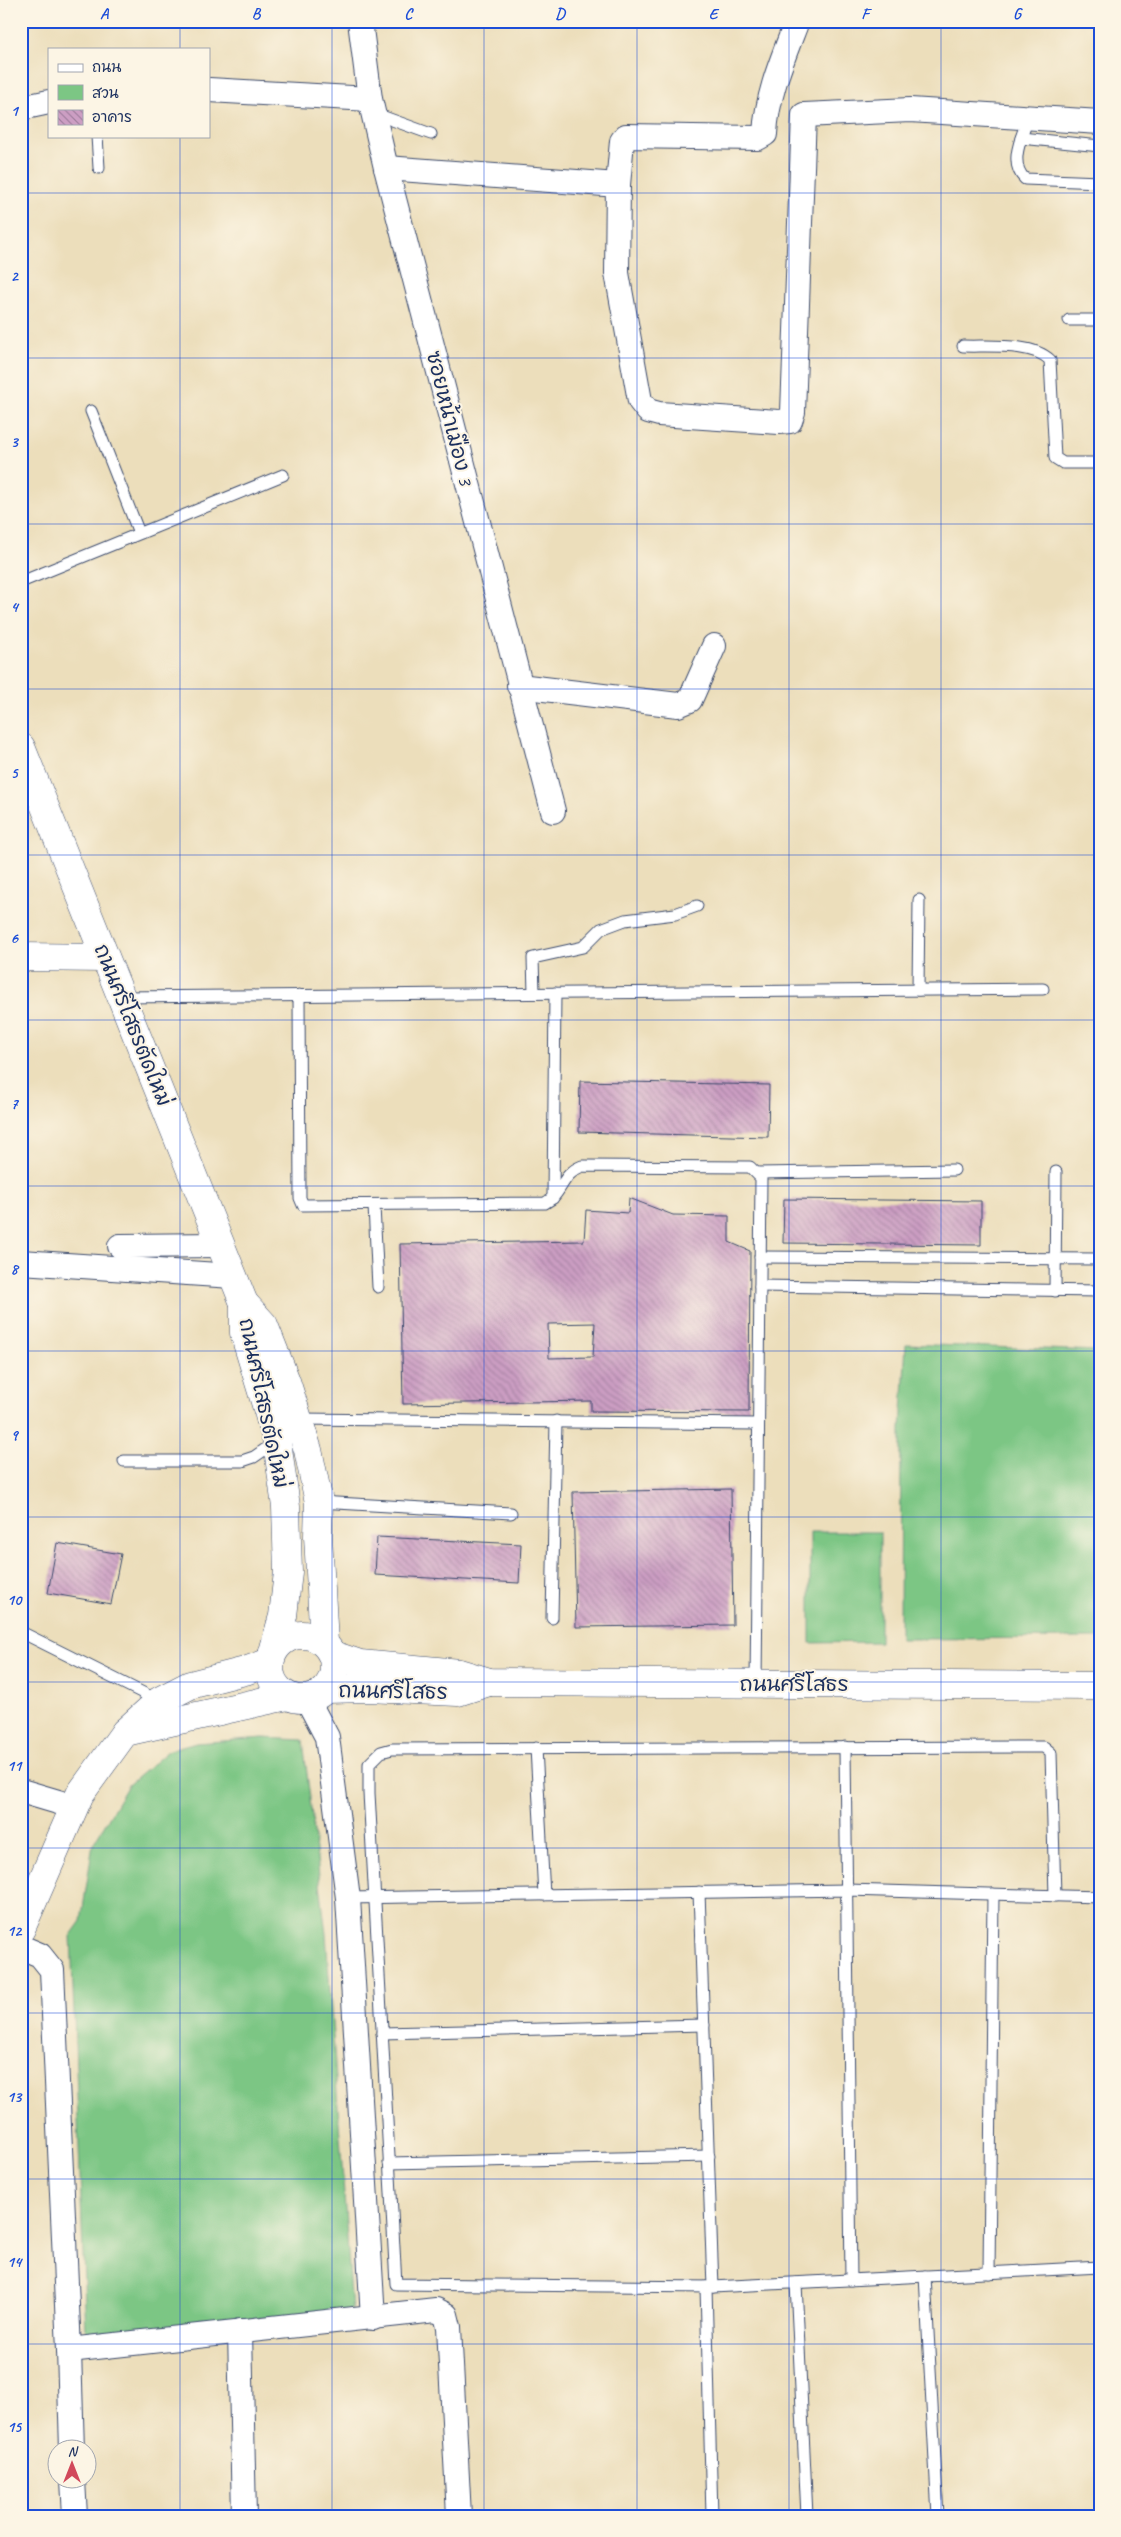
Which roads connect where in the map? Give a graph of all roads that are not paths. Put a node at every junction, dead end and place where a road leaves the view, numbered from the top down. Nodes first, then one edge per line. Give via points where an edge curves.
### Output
1 (360, 21) edge
2 (797, 21) edge
3 (210, 90) edge
4 (48, 102) edge
5 (371, 106) junction
6 (21, 108) edge
7 (766, 115) junction
8 (804, 115) junction
9 (1098, 116) edge
10 (1025, 128) junction
11 (432, 134) dead end
12 (97, 138) edge
13 (1100, 146) edge
14 (99, 168) dead end
15 (386, 168) junction
16 (1100, 182) edge
17 (618, 185) junction
18 (1070, 320) dead end
19 (1100, 320) edge
20 (963, 346) dead end
21 (91, 411) dead end
22 (1100, 463) edge
23 (283, 475) dead end
24 (139, 533) junction
25 (21, 582) edge
26 (714, 646) dead end
27 (519, 686) junction
28 (21, 748) edge
29 (553, 812) dead end
30 (919, 900) dead end
31 (697, 906) dead end
32 (21, 957) edge
33 (104, 958) junction
34 (1043, 989) dead end
35 (918, 990) junction
36 (534, 992) junction
37 (555, 993) junction
38 (299, 995) junction
39 (121, 997) junction
40 (954, 1170) dead end
41 (1056, 1172) dead end
42 (758, 1173) junction
43 (553, 1199) junction
44 (374, 1206) junction
45 (221, 1245) junction
46 (120, 1246) dead end
47 (760, 1257) junction
48 (1056, 1259) junction
49 (1100, 1259) edge
50 (21, 1262) edge
51 (233, 1276) junction
52 (760, 1286) junction
53 (378, 1287) dead end
54 (1055, 1291) junction
55 (1100, 1292) edge
56 (244, 1303) junction
57 (298, 1419) junction
58 (556, 1421) junction
59 (757, 1424) junction
60 (277, 1442) junction
61 (124, 1461) dead end
62 (319, 1502) junction
63 (511, 1512) dead end
64 (552, 1618) dead end
65 (21, 1632) edge
66 (328, 1649) junction
67 (272, 1657) junction
68 (488, 1682) junction
69 (756, 1684) junction
70 (1100, 1686) edge
71 (307, 1695) junction
72 (159, 1701) junction
73 (125, 1732) junction
74 (845, 1747) junction
75 (536, 1748) junction
76 (21, 1791) edge
77 (75, 1807) junction
78 (847, 1890) junction
79 (699, 1892) junction
80 (993, 1894) junction
81 (544, 1895) junction
82 (1055, 1896) junction
83 (1100, 1897) edge
84 (348, 1898) junction
85 (374, 1898) junction
86 (21, 1929) edge
87 (21, 1947) edge
88 (704, 2025) junction
89 (382, 2033) junction
90 (708, 2156) junction
91 (389, 2162) junction
92 (1100, 2267) edge
93 (989, 2273) junction
94 (926, 2276) junction
95 (850, 2280) junction
96 (796, 2283) junction
97 (710, 2287) junction
98 (373, 2318) junction
99 (240, 2331) junction
100 (69, 2350) junction
101 (72, 2440) edge
102 (74, 2490) edge
103 (75, 2516) edge
104 (244, 2516) edge
105 (459, 2516) edge
106 (712, 2516) edge
107 (807, 2516) edge
108 (938, 2516) edge

1 - 5 street, ซอยหน้าเมือง 3
2 - 7 street
3 - 5 street
4 - 6 street
5 - 11 lane
5 - 15 street, ซอยหน้าเมือง 3
7 - 8 street
7 - 17 street via 765,134 758,138 626,136 622,141
8 - 10 street via 910,110
8 - 17 street via 794,412 790,420 779,422 659,414 648,411 640,401 617,273
9 - 10 street
10 - 13 lane
10 - 16 lane via 1016,165 1026,179
12 - 14 lane
15 - 17 street
15 - 27 street, ซอยหน้าเมือง 3
18 - 19 lane
20 - 22 lane via 1031,349 1044,354 1050,360 1055,458 1063,464
21 - 24 lane
23 - 24 lane
24 - 25 lane
26 - 27 street via 690,700 678,705
27 - 29 street, ซอยหน้าเมือง 3
28 - 33 main road, ถนนศรีโสธรตัดใหม่
30 - 35 lane
31 - 36 lane via 675,914 625,920 601,929 583,947 533,958
32 - 33 main road
33 - 39 main road, ถนนศรีโสธรตัดใหม่
34 - 35 lane
35 - 37 lane
36 - 37 lane
36 - 38 lane
37 - 43 lane
38 - 39 lane
38 - 44 lane via 302,1205
39 - 45 main road, ถนนศรีโสธรตัดใหม่
40 - 42 lane
41 - 48 lane
42 - 43 lane via 750,1167 582,1166 566,1176
42 - 47 lane via 762,1178
43 - 44 lane via 544,1203
44 - 53 lane
45 - 46 street
45 - 51 main road, ถนนศรีโสธรตัดใหม่
47 - 48 lane
47 - 52 lane
48 - 49 lane
48 - 54 lane
50 - 51 street
51 - 56 main road, ถนนศรีโสธรตัดใหม่
52 - 54 lane
52 - 59 lane
54 - 55 lane
56 - 57 main road, ถนนศรีโสธรตัดใหม่ via 264,1325
56 - 60 main road, ถนนศรีโสธรตัดใหม่ via 244,1333
57 - 58 lane
57 - 62 main road, ถนนศรีโสธรตัดใหม่
58 - 59 lane
58 - 64 lane
59 - 69 lane
60 - 61 lane via 242,1461
60 - 67 main road, ถนนศรีโสธรตัดใหม่ via 286,1506 288,1572 283,1616
62 - 63 lane
62 - 66 main road, ถนนศรีโสธรตัดใหม่ via 318,1536
65 - 72 lane
66 - 67 main road via 314,1636 302,1634 290,1636 280,1643
66 - 68 main road, ถนนศรีโสธร via 360,1664 459,1673
66 - 71 main road via 335,1667 332,1679
67 - 71 main road via 273,1681
67 - 72 main road via 245,1671 190,1686
68 - 69 main road, ถนนศรีโสธร
68 - 71 main road, ถนนศรีโสธร via 458,1692 368,1688
69 - 70 main road, ถนนศรีโสธร
71 - 73 main road, ถนนศรีโสธร
71 - 84 street via 327,1737
72 - 73 main road
73 - 77 main road via 80,1794
74 - 75 lane
74 - 78 lane
74 - 82 lane via 1044,1747 1051,1753
75 - 81 lane
75 - 85 lane via 392,1749 374,1757 369,1764 368,1793
76 - 77 street
77 - 86 main road
78 - 79 lane
78 - 80 lane
78 - 95 lane
79 - 81 lane
79 - 88 lane
80 - 82 lane
80 - 93 lane
81 - 85 lane
82 - 83 lane
84 - 85 lane
84 - 98 street
85 - 89 lane
87 - 100 street via 40,1955 52,1970
88 - 89 lane
88 - 90 lane
89 - 91 lane
90 - 91 lane
90 - 97 lane
91 - 97 lane via 396,2284
92 - 93 lane
93 - 94 lane
94 - 95 lane
94 - 108 lane
95 - 96 lane
96 - 97 lane
96 - 107 lane
97 - 106 lane
98 - 99 street
98 - 105 street via 436,2310 446,2316
99 - 100 street
99 - 104 street
100 - 101 street
102 - 103 street

